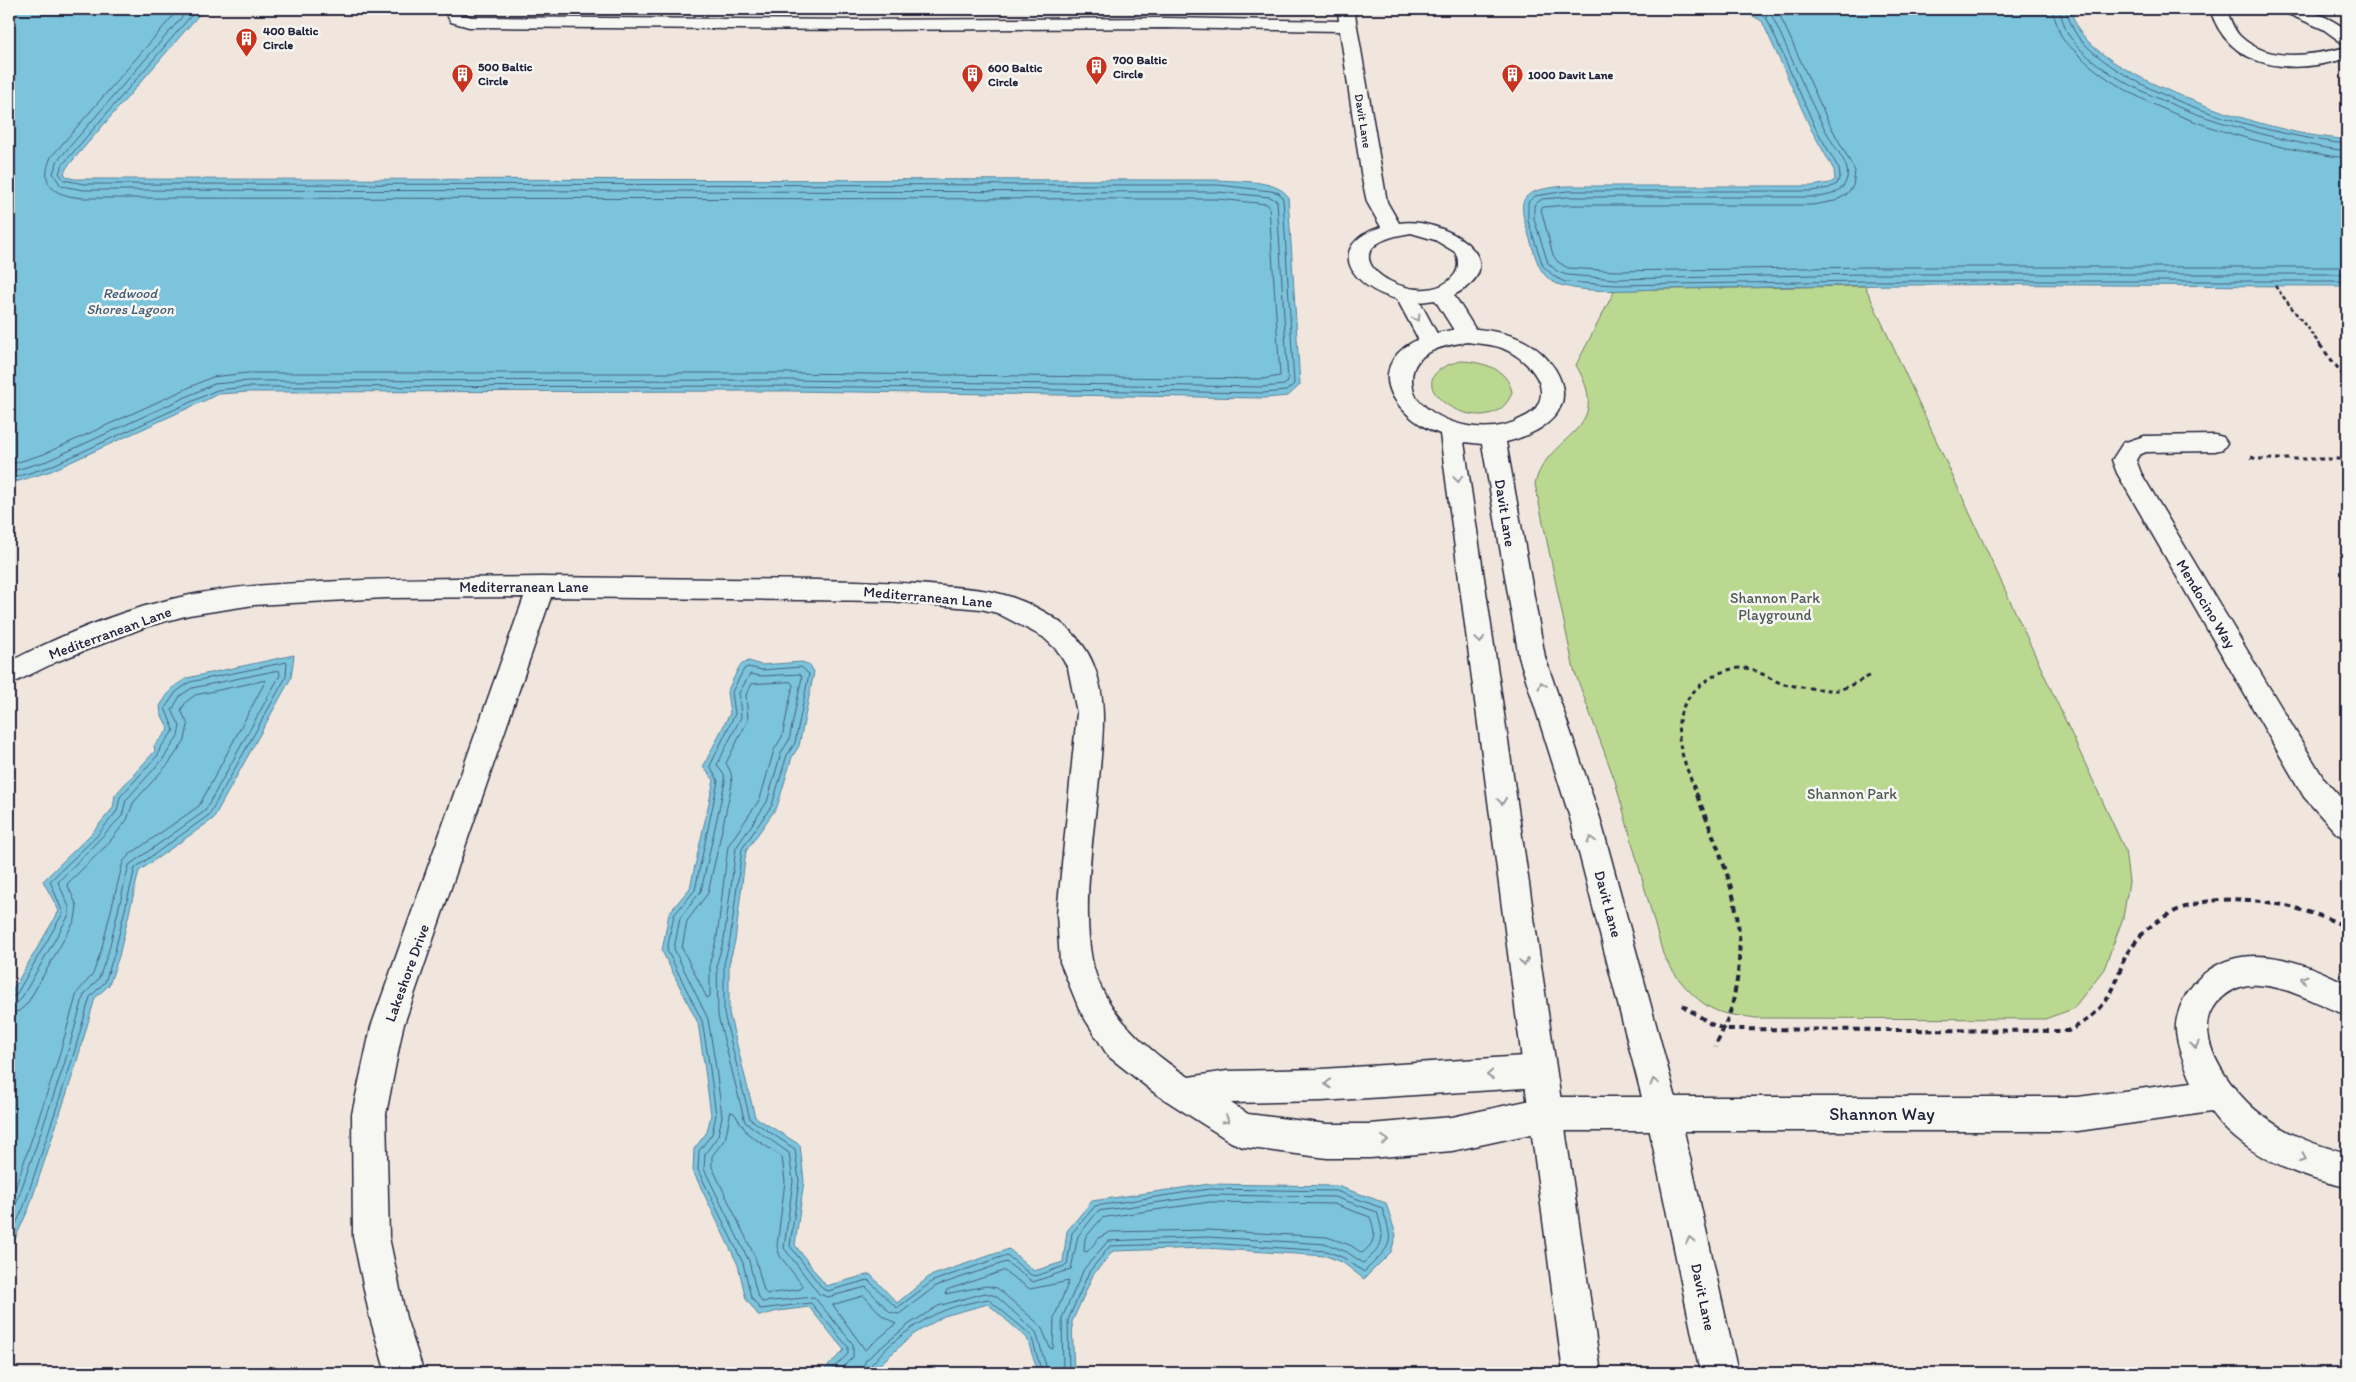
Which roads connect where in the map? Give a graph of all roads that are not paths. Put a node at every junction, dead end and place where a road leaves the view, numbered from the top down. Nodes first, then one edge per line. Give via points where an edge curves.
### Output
1 (451, 9) edge
2 (2218, 9) edge
3 (2292, 9) edge
4 (1346, 18) edge
5 (2347, 38) edge
6 (2347, 52) edge
7 (1393, 229) junction
8 (1441, 292) junction
9 (1405, 294) junction
10 (1468, 335) junction
11 (1430, 342) junction
12 (1451, 431) junction
13 (1493, 436) junction
14 (2215, 443) road end
15 (541, 587) junction
16 (9, 674) edge
17 (2347, 825) edge
18 (2347, 1000) edge
19 (1539, 1071) junction
20 (1185, 1094) junction
21 (2218, 1094) junction
22 (1662, 1113) junction
23 (1545, 1114) junction
24 (2347, 1170) edge
25 (405, 1373) edge
26 (1582, 1373) edge
27 (1719, 1373) edge

1 - 4 street via 457,18 469,22 855,25
2 - 6 street via 2232,38 2262,56 2301,60
3 - 5 street via 2329,25
4 - 7 street, Davit Lane via 1377,202
7 - 8 street via 1411,227 1445,235 1466,254 1465,276
7 - 9 street via 1366,241 1359,250 1358,261 1373,282
8 - 9 street
8 - 10 street
9 -> 11 street
10 - 11 street
10 - 13 street via 1493,338 1516,346 1534,358 1547,374 1552,390 1549,407 1537,421 1518,431
11 - 12 street via 1414,351 1403,364 1399,379 1403,394 1413,409 1430,422
12 - 13 street
12 -> 19 street
22 -> 13 street, Davit Lane via 1585,818 1532,657
14 - 17 street, Mendocino Way via 2144,444 2131,449 2124,460 2314,788
15 - 16 street, Mediterranean Lane via 326,590 254,595 189,605 96,634
15 - 20 street, Mediterranean Lane via 899,592 981,599 1018,611 1052,630 1066,643 1081,666 1091,712 1072,914 1076,962 1092,1000 1120,1045
15 - 25 street, Lakeshore Drive via 387,1027 369,1114 371,1237 388,1318
18 -> 21 street via 2310,981 2273,971 2240,971 2214,982 2197,1001 2192,1029 2199,1061
19 -> 20 street via 1322,1085 1227,1087
19 - 23 street
20 -> 23 street, Mediterranean Lane via 1242,1130 1326,1141 1452,1134
21 - 22 street, Shannon Way via 2078,1114
21 -> 24 street via 2247,1125 2284,1150 2323,1166
22 - 23 street, Shannon Way
27 -> 22 street, Davit Lane
23 - 26 street

